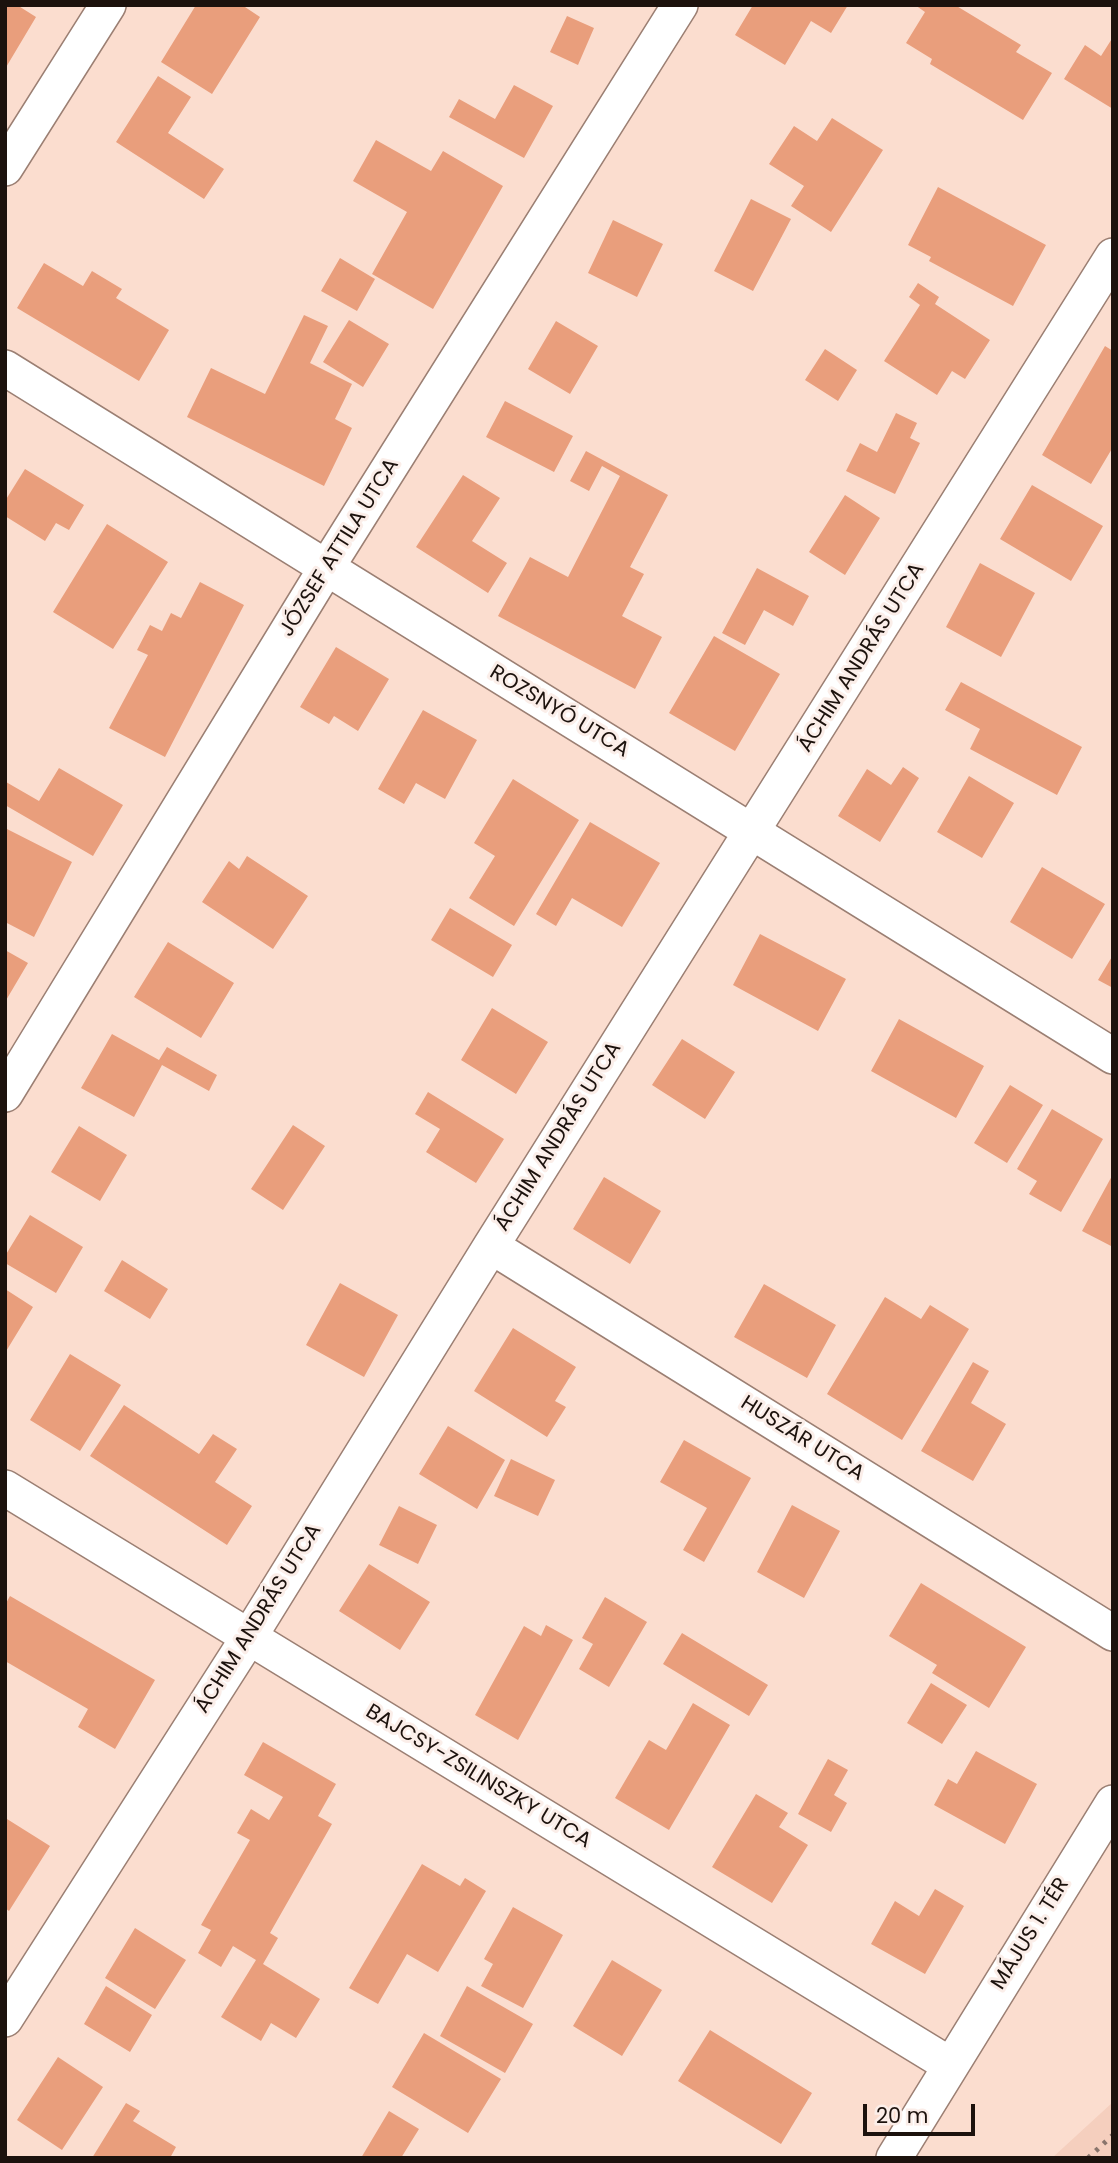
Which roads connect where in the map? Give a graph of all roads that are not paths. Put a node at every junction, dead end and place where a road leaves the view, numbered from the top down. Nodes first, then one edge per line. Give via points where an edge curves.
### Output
1 (108, 5) edge
2 (680, 5) edge
3 (5, 168) edge
4 (1113, 256) edge
5 (5, 368) edge
6 (325, 570) junction
7 (754, 830) junction
8 (1113, 1055) edge
9 (5, 1094) edge
10 (491, 1245) junction
11 (5, 1488) edge
12 (1113, 1633) edge
13 (248, 1637) junction
14 (1113, 1803) edge
15 (5, 2019) edge
16 (950, 2065) junction
17 (894, 2158) edge

1 - 3 street
2 - 6 street, JÓZSEF ATTILA UTCA
4 - 7 street, ÁCHIM ANDRÁS UTCA
5 - 6 street, ROZSNYÓ UTCA
6 - 7 street, ROZSNYÓ UTCA
6 - 9 street, JÓZSEF ATTILA UTCA
7 - 8 street, ROZSNYÓ UTCA
7 - 10 street, ÁCHIM ANDRÁS UTCA
10 - 12 street, HUSZÁR UTCA
10 - 13 street, ÁCHIM ANDRÁS UTCA
11 - 13 street, BAJCSY-ZSILINSZKY UTCA
13 - 15 street, ÁCHIM ANDRÁS UTCA
13 - 16 street, BAJCSY-ZSILINSZKY UTCA
14 - 16 street, MÁJUS 1. TÉR
16 - 17 street, MÁJUS 1. TÉR

